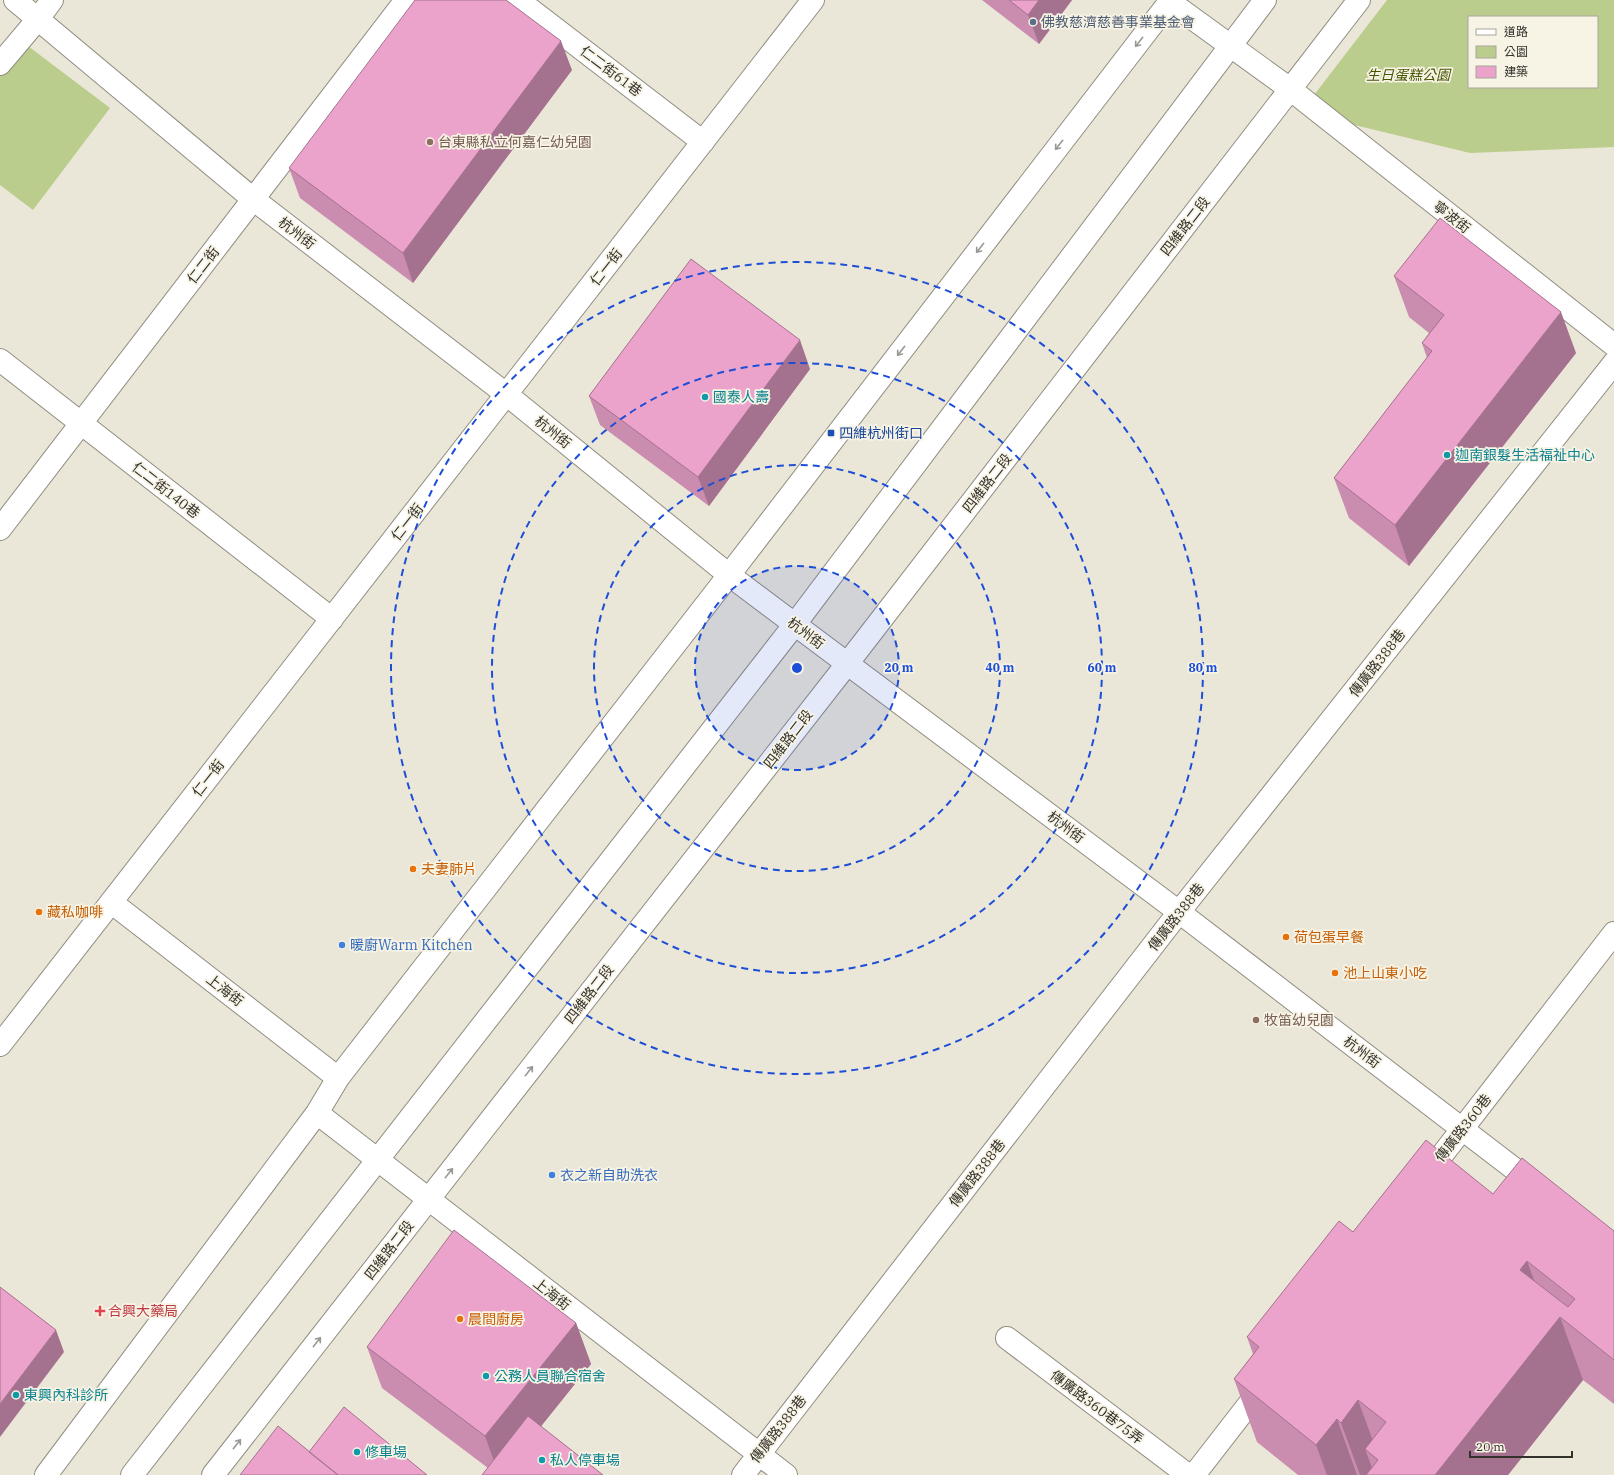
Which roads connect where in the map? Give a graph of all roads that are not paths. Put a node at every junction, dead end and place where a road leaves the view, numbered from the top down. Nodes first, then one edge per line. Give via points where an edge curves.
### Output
1 (15, 0) edge
2 (52, 0) edge
3 (406, 0) edge
4 (518, 0) edge
5 (813, 0) edge
6 (1265, 0) edge
7 (1359, 0) edge
8 (1170, 1) edge
9 (38, 19) junction
10 (1230, 46) junction
11 (0, 64) edge
12 (1290, 89) junction
13 (703, 142) junction
14 (253, 199) junction
15 (1614, 345) edge
16 (0, 360) edge
17 (1614, 363) edge
18 (506, 394) junction
19 (81, 424) junction
20 (0, 529) edge
21 (729, 575) junction
22 (332, 619) junction
23 (795, 624) junction
24 (847, 664) junction
25 (111, 902) junction
26 (1179, 912) junction
27 (1614, 933) edge
28 (0, 1045) edge
29 (338, 1078) junction
30 (317, 1114) junction
31 (1462, 1129) junction
32 (377, 1159) junction
33 (1413, 1192) edge
34 (1551, 1197) edge
35 (429, 1200) junction
36 (1007, 1338) dead end
37 (1277, 1368) edge
38 (759, 1454) junction
39 (46, 1475) edge
40 (132, 1475) edge
41 (213, 1475) edge
42 (743, 1475) edge
43 (786, 1475) edge
44 (1188, 1475) edge
45 (1194, 1475) edge

1 - 9 street, 杭州街
2 - 9 street
3 - 14 street, 仁二街
4 - 13 street, 仁二街61巷
5 - 13 street, 仁一街
6 - 10 street
7 - 12 street, 四維路二段
8 - 10 street, 寧波街
8 -> 21 street
9 - 11 street
9 - 14 street, 杭州街
10 - 12 street, 寧波街
10 - 23 street
12 - 15 street, 寧波街
12 - 24 street, 四維路二段
13 - 18 street, 仁一街
14 - 18 street, 杭州街
14 - 19 street, 仁二街
16 - 19 street, 仁二街140巷
17 - 26 street, 傳廣路388巷
18 - 21 street, 杭州街
18 - 22 street, 仁一街
19 - 20 street, 仁二街
19 - 22 street, 仁二街140巷
21 - 23 street, 杭州街
21 - 29 street
22 - 25 street, 仁一街
23 - 24 street, 杭州街
23 - 32 street
24 - 26 street, 杭州街
35 -> 24 street, 四維路二段
25 - 28 street, 仁一街
25 - 29 street, 上海街
26 - 31 street, 杭州街
26 - 38 street, 傳廣路388巷
27 - 31 street, 傳廣路360巷
29 - 30 street
30 - 32 street, 上海街
30 - 39 street
31 - 33 street, 傳廣路360巷
31 - 34 street, 杭州街
32 - 35 street, 上海街
32 - 40 street
35 - 38 street, 上海街
41 -> 35 street, 四維路二段
36 - 44 street, 傳廣路360巷75弄
37 - 45 street
38 - 42 street, 傳廣路388巷
38 - 43 street, 上海街

